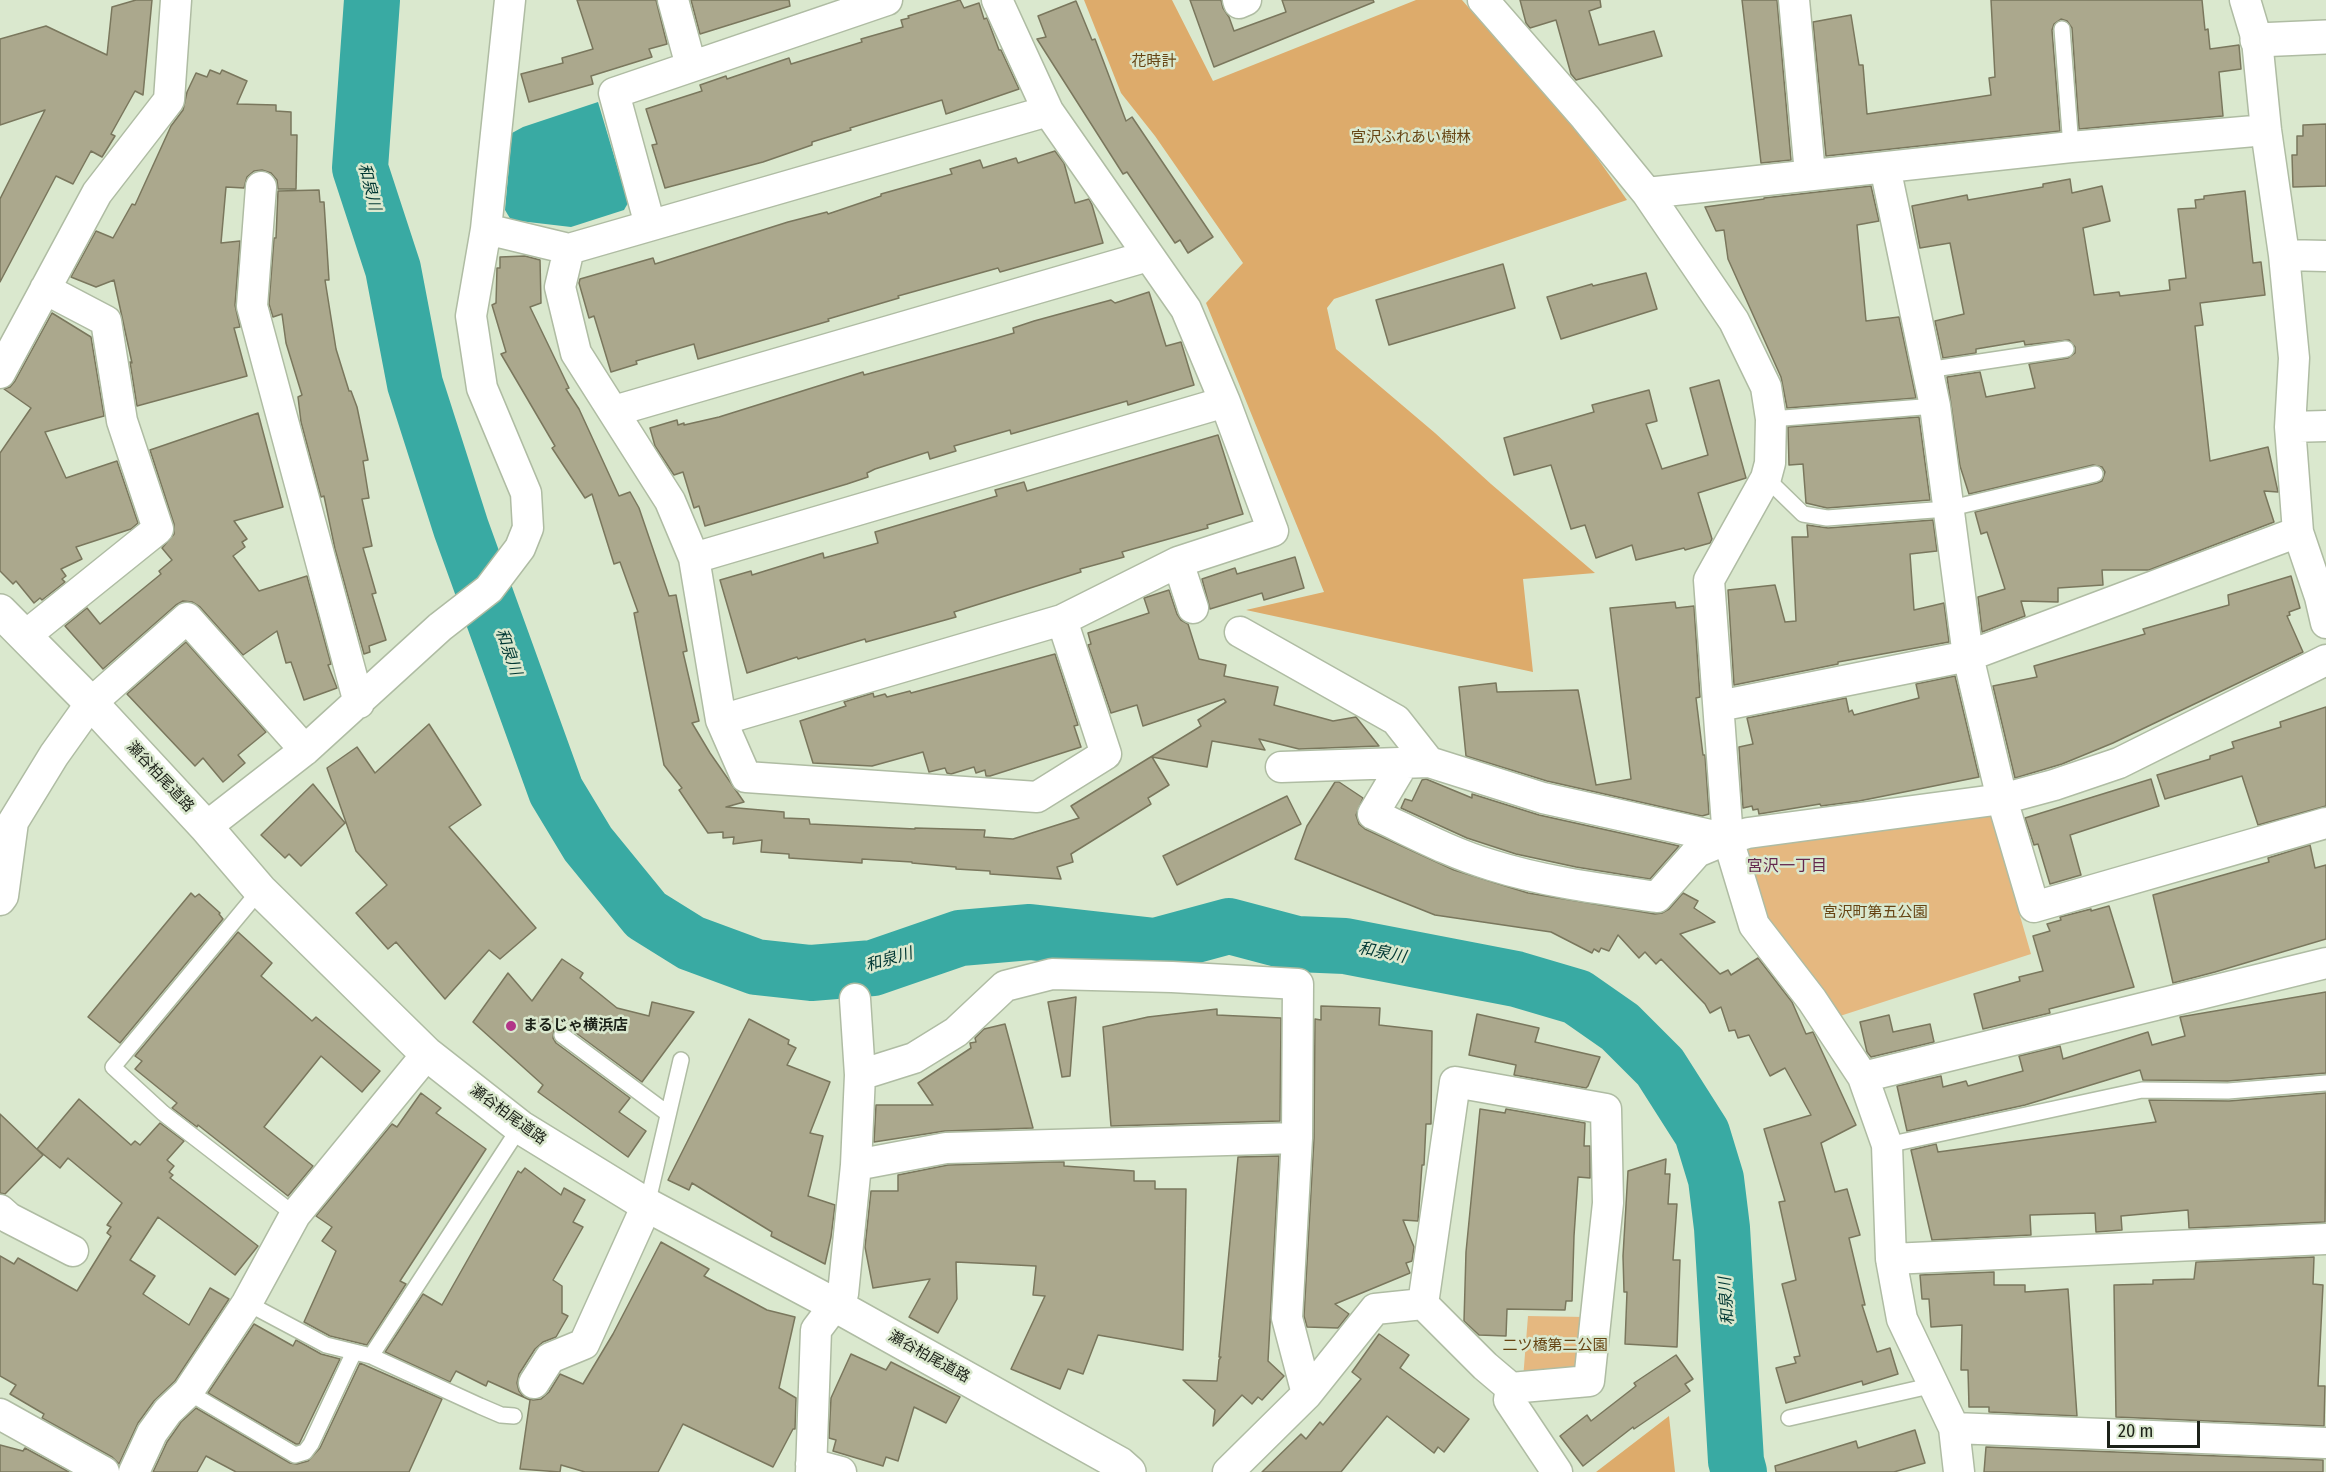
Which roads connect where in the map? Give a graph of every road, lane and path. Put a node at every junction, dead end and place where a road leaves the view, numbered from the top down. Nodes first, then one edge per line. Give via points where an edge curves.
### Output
1 (176, 0) edge
2 (510, 0) edge
3 (673, 0) edge
4 (887, 0) edge
5 (998, 0) edge
6 (1238, 0) edge
7 (1246, 0) edge
8 (1483, 0) edge
9 (1794, 0) edge
10 (2245, 0) edge
11 (2062, 29) dead end
12 (2326, 37) edge
13 (2257, 40) junction
14 (691, 66) junction
15 (1048, 111) junction
16 (2266, 130) junction
17 (2072, 147) junction
18 (1885, 167) junction
19 (1810, 174) junction
20 (261, 187) dead end
21 (1647, 193) junction
22 (650, 225) junction
23 (486, 229) junction
24 (569, 249) junction
25 (2284, 255) junction
26 (1148, 256) junction
27 (2326, 256) edge
28 (45, 289) junction
29 (2067, 349) dead end
30 (1927, 370) junction
31 (0, 373) edge
32 (1225, 402) junction
33 (1935, 406) junction
34 (614, 411) junction
35 (1771, 418) junction
36 (2326, 426) edge
37 (2290, 427) junction
38 (2094, 474) dead end
39 (1767, 478) junction
40 (1947, 509) junction
41 (2298, 532) junction
42 (694, 558) junction
43 (1178, 561) junction
44 (2324, 605) edge
45 (1193, 608) dead end
46 (0, 611) edge
47 (1062, 620) junction
48 (1240, 632) dead end
49 (25, 636) junction
50 (1968, 656) junction
51 (2326, 660) edge
52 (91, 703) junction
53 (359, 703) junction
54 (1719, 706) junction
55 (721, 720) junction
56 (305, 750) junction
57 (1416, 762) junction
58 (1281, 767) dead end
59 (2002, 799) junction
60 (2326, 823) edge
61 (206, 827) junction
62 (1728, 839) junction
63 (260, 890) junction
64 (0, 900) edge
65 (2326, 963) edge
66 (855, 999) dead end
67 (562, 1035) dead end
68 (427, 1054) junction
69 (681, 1060) dead end
70 (860, 1075) junction
71 (1863, 1077) junction
72 (2326, 1083) edge
73 (667, 1113) junction
74 (520, 1127) junction
75 (1297, 1138) junction
76 (1887, 1145) junction
77 (856, 1165) junction
78 (647, 1206) junction
79 (295, 1215) junction
80 (3, 1221) edge
81 (2326, 1239) edge
82 (73, 1251) dead end
83 (1891, 1259) junction
84 (247, 1303) junction
85 (1423, 1304) junction
86 (835, 1305) junction
87 (354, 1352) junction
88 (371, 1356) junction
89 (534, 1383) dead end
90 (1934, 1386) junction
91 (1511, 1388) junction
92 (188, 1392) junction
93 (1307, 1394) junction
94 (0, 1414) edge
95 (514, 1416) dead end
96 (1789, 1418) dead end
97 (1954, 1428) junction
98 (2326, 1443) edge
99 (811, 1468) edge
100 (104, 1472) edge
101 (134, 1472) edge
102 (841, 1472) edge
103 (1129, 1472) edge
104 (1228, 1472) edge
105 (1557, 1472) edge
106 (1959, 1472) edge

1 - 28 street via 169,100 97,193
2 - 23 street
3 - 14 street
4 - 14 street
5 - 15 street
6 - 7 street
8 - 21 street
9 - 19 street
10 - 13 street
11 - 17 lane
12 - 13 main road
13 - 16 street
14 - 22 street via 614,93
15 - 22 street
15 - 26 street
16 - 17 street
16 - 25 street
17 - 18 street
18 - 19 street
18 - 30 street
19 - 21 street
20 - 53 street via 252,306
21 - 35 street via 1734,321 1766,387
22 - 24 street
23 - 24 street
23 - 53 street via 472,325 482,388 526,493 528,528 520,548 489,589 440,627
24 - 34 street via 560,287 576,353
25 - 27 street
25 - 37 street via 2294,358
26 - 32 street via 1186,309
26 - 34 street
28 - 31 street
28 - 49 street via 106,321 122,421 158,529
29 - 30 lane
30 - 33 street
32 - 42 street
32 - 43 street via 1273,531
33 - 35 lane
33 - 40 street
34 - 42 street via 670,501
35 - 39 street
36 - 37 street
37 - 41 street
38 - 40 lane
39 - 40 lane via 1803,514 1827,518
39 - 54 street via 1709,580
40 - 50 street
41 - 44 street
41 - 50 street
42 - 55 street
43 - 45 street
43 - 47 street
46 - 49 main road, 瀬谷柏尾道路
47 - 55 street
47 - 55 street via 1106,754 1036,797 746,777
48 - 57 street via 1396,720
49 - 52 main road, 瀬谷柏尾道路
50 - 54 street
50 - 59 street
51 - 59 street via 2119,763
52 - 56 street via 188,618
52 - 61 main road, 瀬谷柏尾道路
52 - 64 street via 13,822
53 - 56 street
54 - 62 street
56 - 61 street
57 - 58 street
57 - 62 street via 1543,798
57 - 62 street via 1373,814 1491,865 1558,881 1657,897 1697,852
59 - 60 street via 2034,907
59 - 62 street via 1864,816
61 - 63 main road, 瀬谷柏尾道路
62 - 71 street via 1754,925 1812,1000
63 - 68 main road, 瀬谷柏尾道路
63 - 79 lane via 113,1067 163,1113
65 - 71 street
66 - 70 street
67 - 73 lane
68 - 74 main road, 瀬谷柏尾道路
68 - 79 street
69 - 73 lane
70 - 75 street via 914,1059 956,1032 1005,986 1052,974 1298,984
70 - 77 street
71 - 76 street
72 - 76 lane via 2228,1091 2142,1090
73 - 78 lane
74 - 78 main road, 瀬谷柏尾道路
74 - 88 lane
75 - 77 street via 946,1148
75 - 93 street via 1287,1318
76 - 83 street
77 - 86 street via 843,1294
78 - 86 main road, 瀬谷柏尾道路
78 - 89 street via 584,1344 550,1358
79 - 84 street
80 - 82 street
81 - 83 street
83 - 90 street via 1902,1318
84 - 87 lane via 326,1345
84 - 92 street
85 - 91 street
85 - 91 street via 1455,1082 1606,1109 1608,1203 1589,1381
85 - 93 street via 1375,1310
86 - 99 street via 816,1330
86 - 103 main road, 瀬谷柏尾道路
87 - 88 lane
87 - 92 lane via 311,1444 305,1452 294,1455
88 - 95 lane via 501,1415
90 - 96 lane
90 - 97 street
91 - 105 street via 1509,1400
92 - 101 street via 152,1433
93 - 104 street
94 - 100 street
97 - 98 street
97 - 106 street
99 - 102 street

